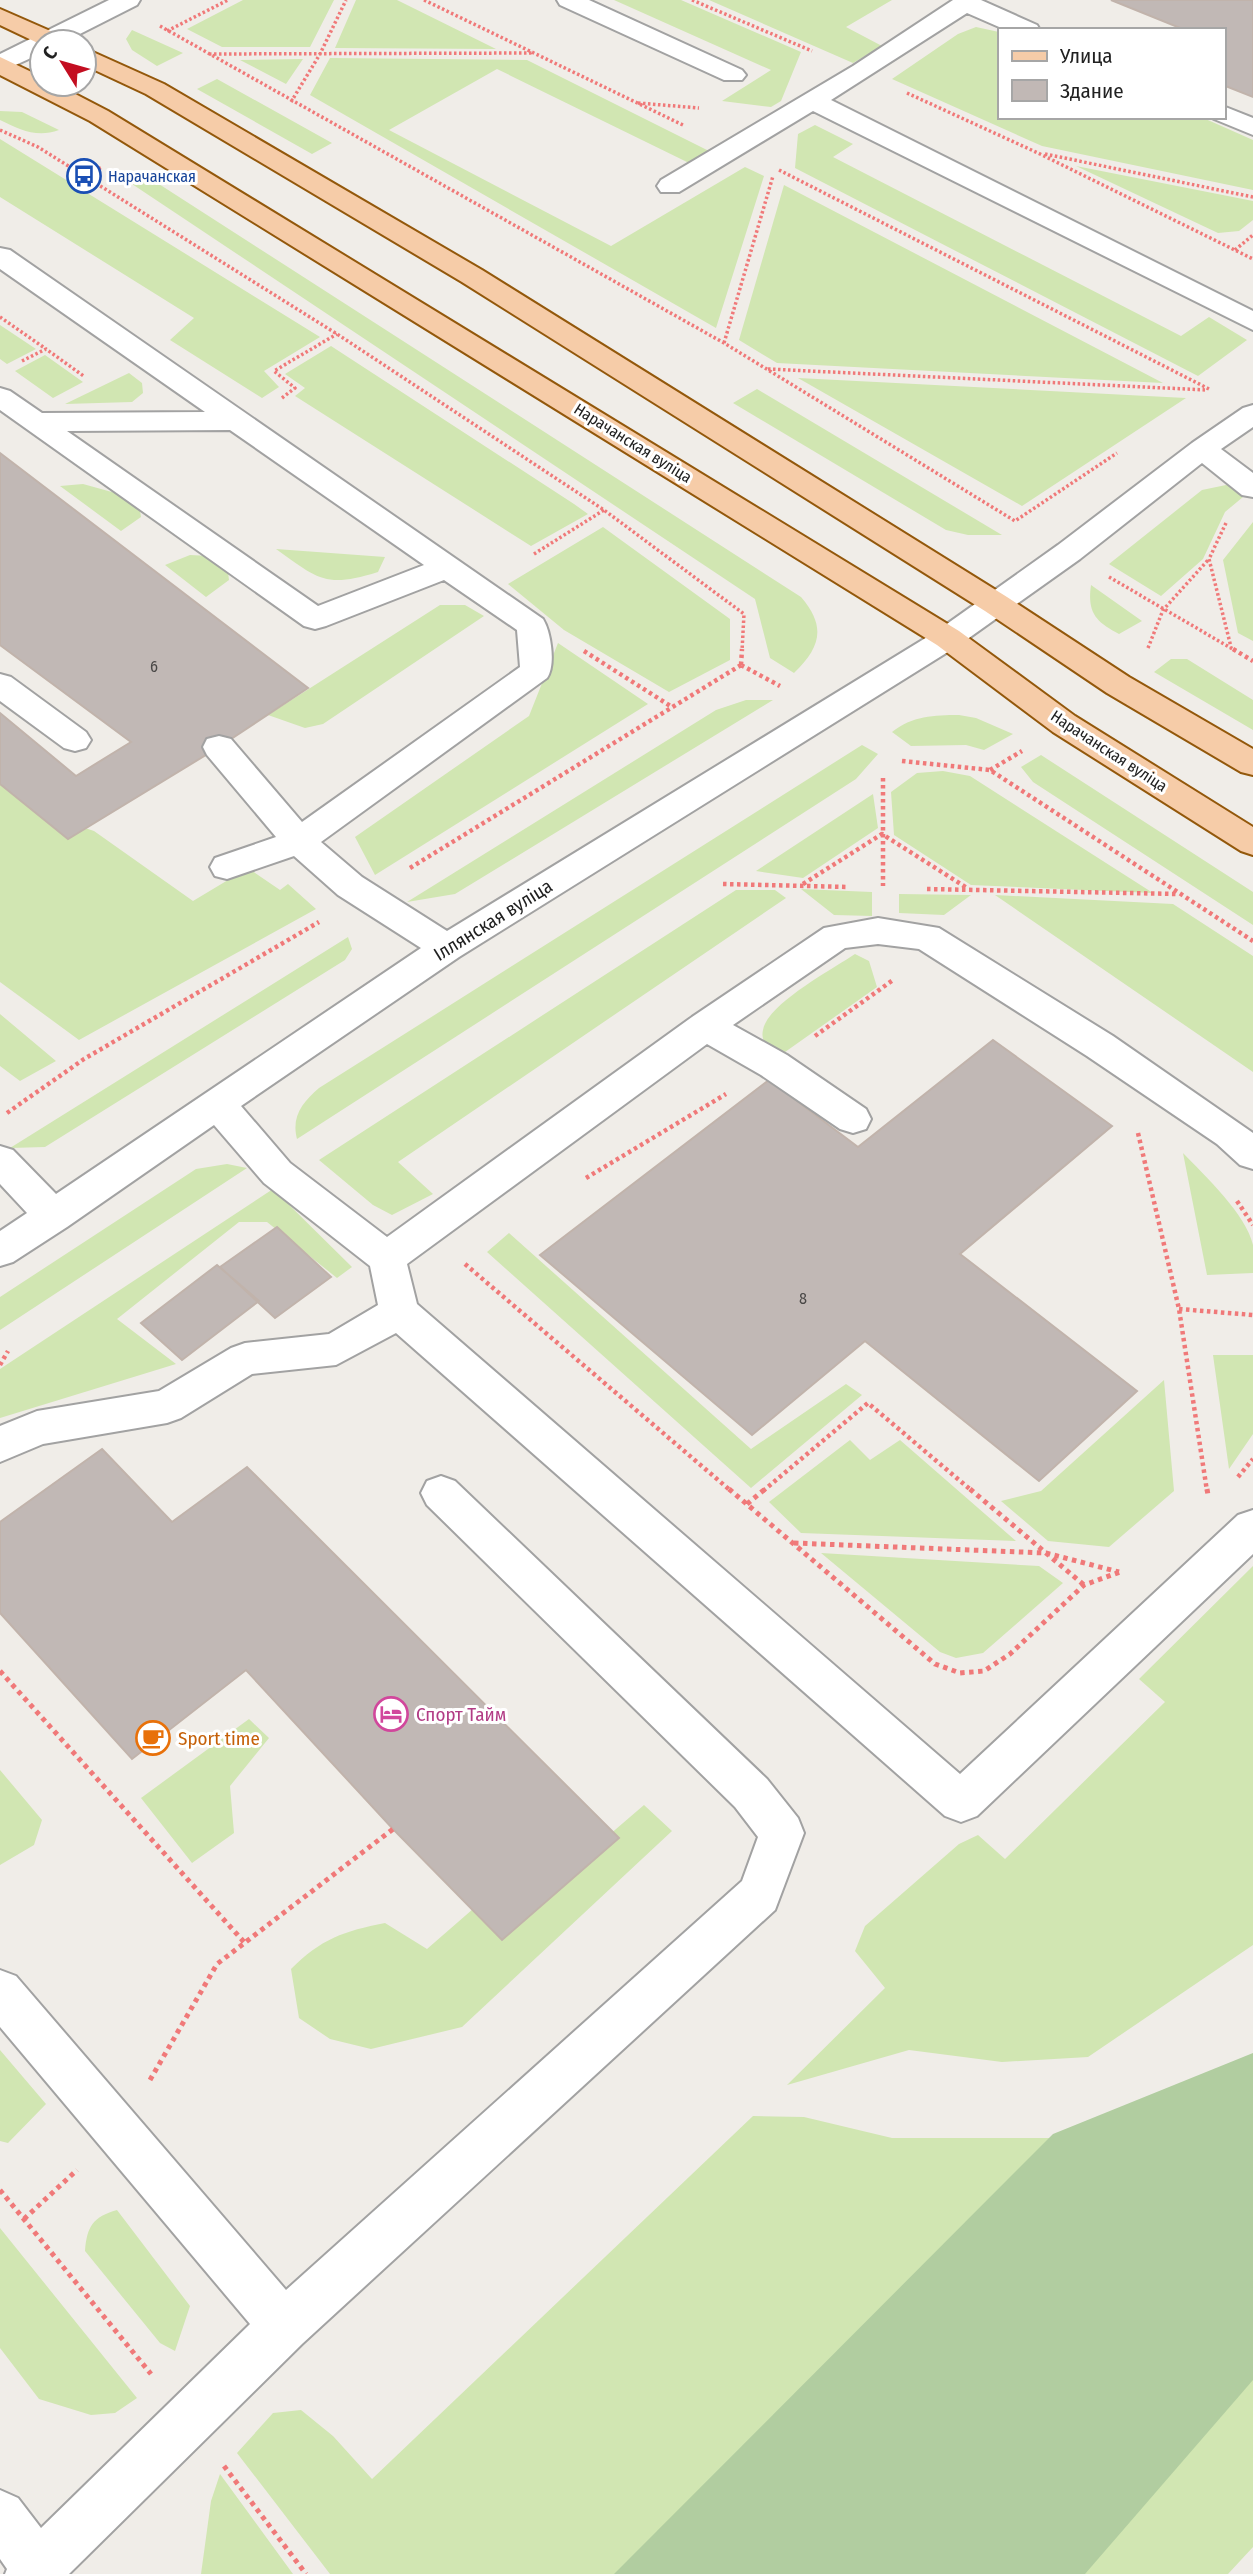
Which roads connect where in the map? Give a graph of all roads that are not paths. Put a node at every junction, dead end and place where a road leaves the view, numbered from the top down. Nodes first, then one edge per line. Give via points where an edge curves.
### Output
1 (128, 0) edge
2 (569, 0) edge
3 (967, 1) edge
4 (0, 16) edge
5 (75, 28) edge
6 (1024, 28) edge
7 (28, 31) edge
8 (28, 51) edge
9 (98, 63) edge
10 (0, 64) edge
11 (733, 75) dead end
12 (813, 101) junction
13 (1225, 115) edge
14 (1253, 127) edge
15 (670, 186) dead end
16 (0, 256) edge
17 (1253, 322) edge
18 (0, 397) edge
19 (1253, 414) edge
20 (238, 421) junction
21 (36, 422) junction
22 (1202, 449) junction
23 (1253, 488) edge
24 (445, 568) junction
25 (996, 604) junction
26 (948, 638) junction
27 (0, 685) edge
28 (75, 740) dead end
29 (219, 747) dead end
30 (1253, 764) edge
31 (299, 841) junction
32 (1253, 843) edge
33 (227, 867) dead end
34 (447, 948) junction
35 (705, 1026) junction
36 (216, 1103) junction
37 (853, 1119) dead end
38 (1253, 1155) edge
39 (0, 1160) edge
40 (54, 1216) junction
41 (0, 1251) edge
42 (387, 1258) junction
43 (399, 1312) junction
44 (0, 1445) edge
45 (441, 1493) dead end
46 (1253, 1528) edge
47 (0, 1992) edge
48 (284, 2326) junction
49 (0, 2516) edge
50 (38, 2572) edge

1 - 5 street
2 - 11 street
3 - 6 street
3 - 12 street
4 - 7 main road
8 - 10 street
9 - 25 main road via 155,89 471,276
10 - 26 main road, Нарачанская вуліца via 99,116
12 - 15 street
12 - 17 street
13 - 14 street
16 - 20 street
18 - 21 street
19 - 22 street, Іллянская вуліца
20 - 21 street
20 - 24 street
21 - 24 street via 315,619
22 - 23 street
22 - 25 street, Іллянская вуліца
24 - 31 street via 532,626 536,671
25 - 26 street, Іллянская вуліца
25 - 30 main road via 1118,685
26 - 32 main road, Нарачанская вуліца via 1064,724
26 - 34 street, Іллянская вуліца
27 - 28 street
29 - 31 street
31 - 33 street
31 - 34 street via 363,897
34 - 36 street, Іллянская вуліца
35 - 37 street via 774,1065
35 - 38 street via 836,937 878,931 927,937 1100,1046 1230,1134
35 - 42 street
36 - 40 street, Іллянская вуліца
36 - 42 street via 277,1173
39 - 40 street
40 - 41 street, Іллянская вуліца
42 - 43 street
43 - 44 street via 336,1349 245,1359 167,1406 37,1428
43 - 46 street via 961,1802
45 - 48 street via 751,1793 782,1833 759,1895
47 - 48 street
48 - 50 street
49 - 50 street

